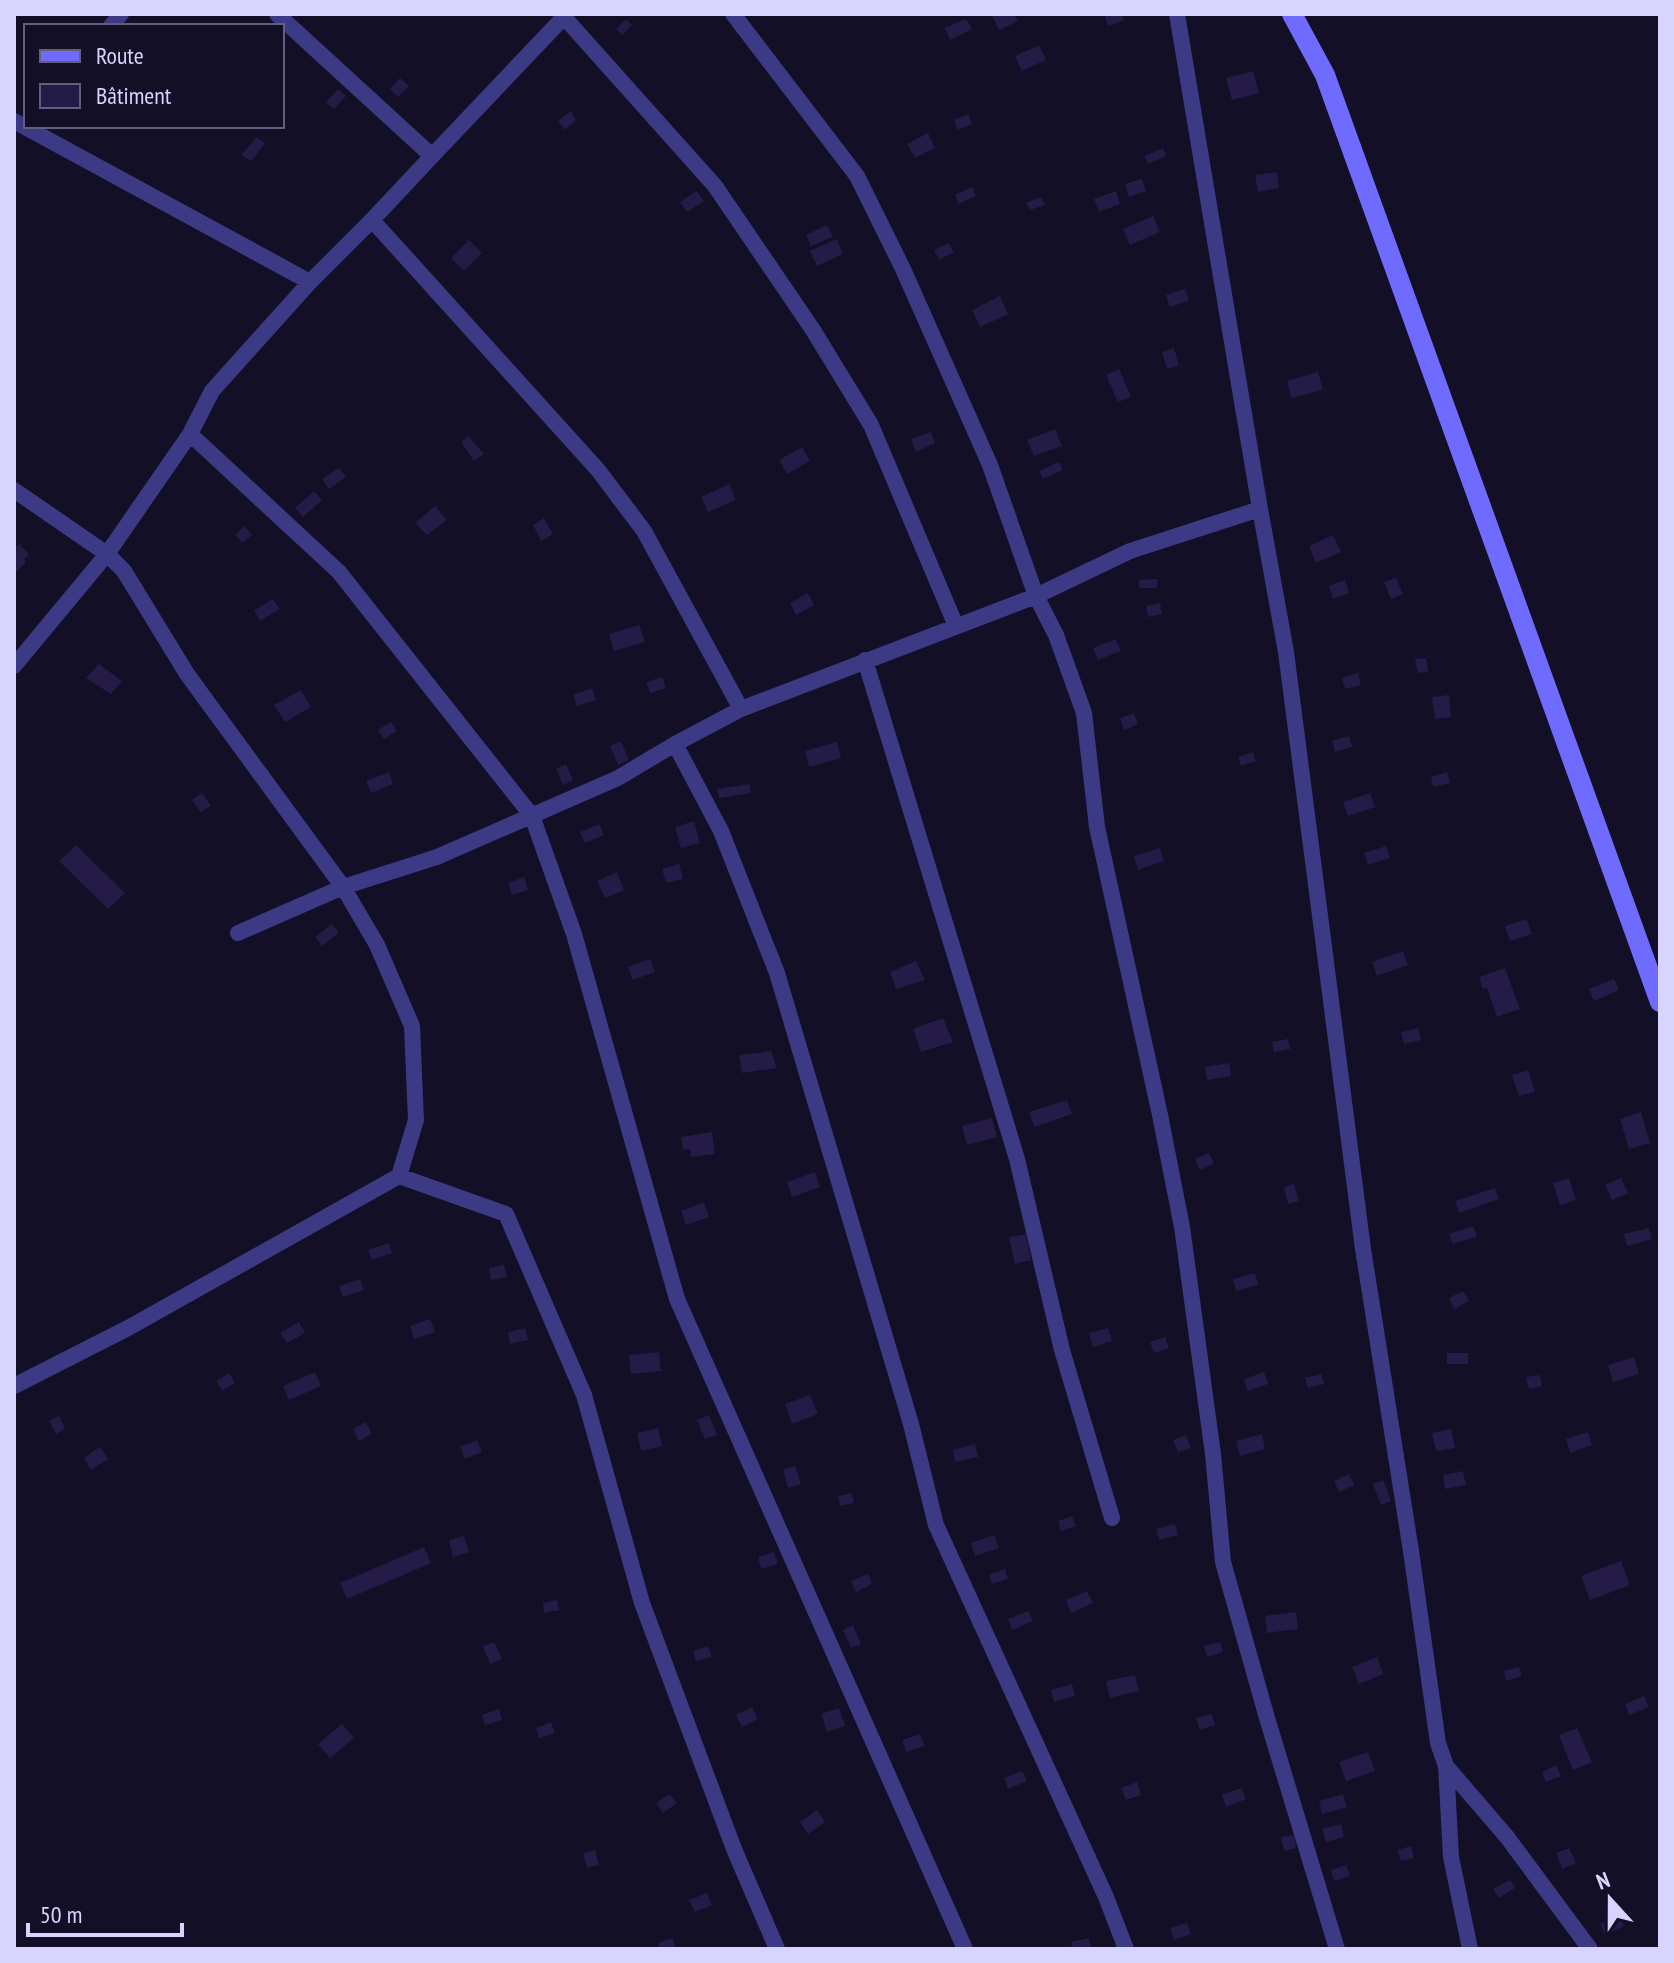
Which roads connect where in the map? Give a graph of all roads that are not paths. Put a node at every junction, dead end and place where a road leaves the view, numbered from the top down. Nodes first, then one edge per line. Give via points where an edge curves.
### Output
1 (277, 14) edge
2 (733, 14) edge
3 (1177, 14) edge
4 (1292, 14) edge
5 (563, 15) edge
6 (51, 133) edge
7 (432, 156) junction
8 (372, 220) junction
9 (310, 282) junction
10 (190, 434) junction
11 (14, 490) edge
12 (1260, 509) junction
13 (107, 554) junction
14 (1036, 596) junction
15 (956, 626) junction
16 (865, 660) junction
17 (14, 666) edge
18 (741, 709) junction
19 (675, 744) junction
20 (532, 816) junction
21 (343, 887) junction
22 (238, 933) dead end
23 (1660, 1002) edge
24 (399, 1176) junction
25 (14, 1386) edge
26 (1112, 1518) dead end
27 (1446, 1766) junction
28 (777, 1949) edge
29 (965, 1949) edge
30 (1126, 1949) edge
31 (1337, 1949) edge
32 (1470, 1949) edge
33 (1590, 1949) edge

1 - 7 street
2 - 14 street via 857,176 990,465
3 - 12 street
4 - 23 main road via 1325,75
5 - 7 street
5 - 15 street via 715,186 813,330 871,425
6 - 9 street
7 - 8 street
8 - 9 street
8 - 18 street via 588,458 635,519
9 - 10 street via 212,391
10 - 13 street
10 - 20 street via 339,572
11 - 13 street
12 - 14 street via 1130,551
12 - 27 street via 1286,652 1363,1249 1438,1743
13 - 17 street
13 - 21 street via 124,571 187,674
14 - 15 street
14 - 31 street via 1084,713 1097,827 1182,1227 1223,1562
15 - 16 street
16 - 18 street
16 - 26 street via 1017,1159 1062,1350
18 - 19 street
19 - 20 street via 618,778
19 - 30 street via 721,831 777,973 936,1525
20 - 21 street via 437,857
20 - 29 street via 574,934 677,1299
21 - 22 street
21 - 24 street via 377,945 412,1026 416,1120
24 - 25 street
24 - 28 street via 506,1214 584,1395 642,1603
27 - 32 street via 1451,1857
27 - 33 street via 1507,1837

